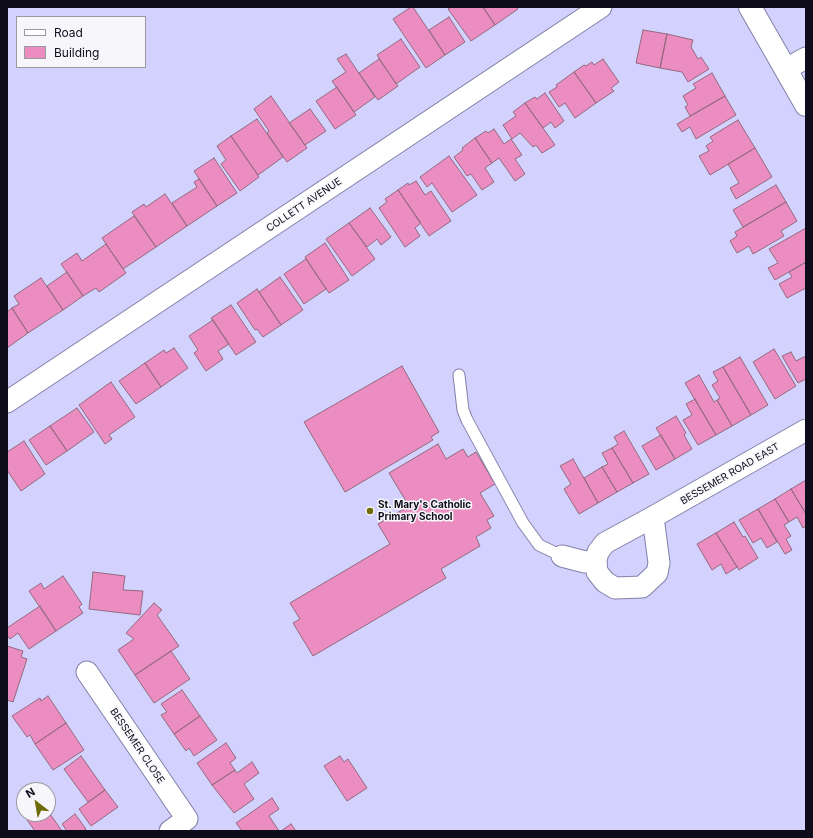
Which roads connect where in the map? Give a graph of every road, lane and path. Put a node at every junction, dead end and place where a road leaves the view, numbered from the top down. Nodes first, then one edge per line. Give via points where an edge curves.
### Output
1 (601, 7) edge
2 (750, 7) edge
3 (806, 58) edge
4 (786, 69) junction
5 (806, 105) edge
6 (459, 375) dead end
7 (7, 402) edge
8 (806, 430) edge
9 (653, 517) junction
10 (562, 556) joint
11 (596, 561) junction
12 (87, 672) dead end
13 (191, 825) edge
14 (170, 831) edge

1 - 7 street, COLLETT AVENUE
2 - 4 street
3 - 4 street
4 - 5 street
6 - 10 lane via 463,410 467,420 523,523 539,545
8 - 9 street, BESSEMER ROAD EAST
9 - 11 street, BESSEMER ROAD EAST via 605,543 598,552
9 - 11 street via 659,563 657,573 642,587 615,588 605,582 597,572
10 - 11 street via 585,562
12 - 13 street, BESSEMER CLOSE
13 - 14 street, BESSEMER CLOSE

